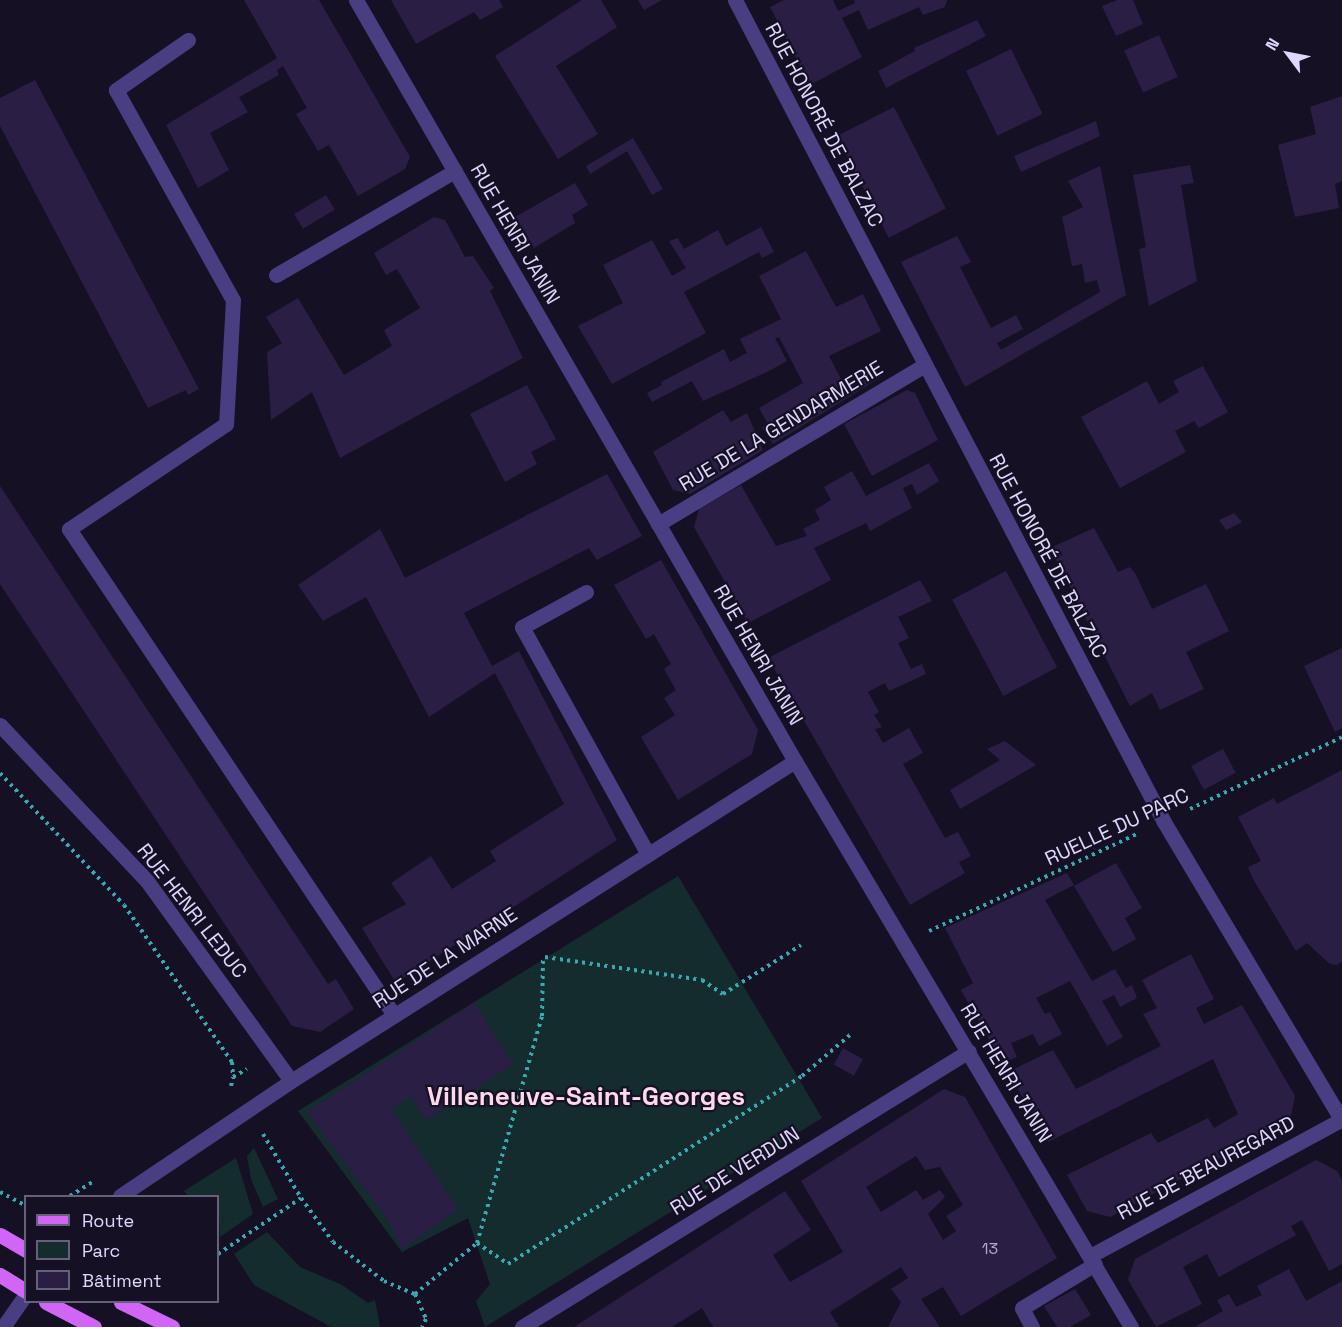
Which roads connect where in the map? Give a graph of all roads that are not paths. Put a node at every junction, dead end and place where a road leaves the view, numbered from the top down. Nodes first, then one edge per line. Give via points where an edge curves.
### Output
1 (356, 0) edge
2 (735, 0) edge
3 (188, 40) dead end
4 (455, 171) junction
5 (276, 275) dead end
6 (925, 365) junction
7 (658, 524) junction
8 (586, 592) dead end
9 (0, 725) edge
10 (795, 761) junction
11 (648, 854) junction
12 (394, 1015) junction
13 (969, 1051) junction
14 (291, 1081) junction
15 (1342, 1120) edge
16 (123, 1195) edge
17 (0, 1235) edge
18 (24, 1249) edge
19 (1093, 1260) junction
20 (0, 1275) edge
21 (24, 1291) edge
22 (24, 1295) edge
23 (48, 1303) edge
24 (123, 1303) edge
25 (3, 1327) edge
26 (94, 1327) edge
27 (172, 1327) edge
28 (522, 1327) edge
29 (1032, 1327) edge
30 (1131, 1327) edge

1 - 4 street, RUE HENRI JANIN
2 - 6 street, RUE HONORÉ DE BALZAC
3 - 12 street via 116,90 233,300 226,424 69,529
4 - 5 street
4 - 7 street, RUE HENRI JANIN
6 - 7 street, RUE DE LA GENDARMERIE
6 - 15 street, RUE HONORÉ DE BALZAC via 1164,822
7 - 10 street, RUE HENRI JANIN
8 - 11 street via 522,627
9 - 14 street, RUE HENRI LEDUC via 147,881
10 - 11 street, RUE DE LA MARNE
10 - 13 street, RUE HENRI JANIN
11 - 12 street, RUE DE LA MARNE
12 - 14 street, RUE DE LA MARNE
13 - 19 street, RUE HENRI JANIN
13 - 28 street, RUE DE VERDUN
14 - 16 street, RUE DE LA MARNE
15 - 19 street, RUE DE BEAUREGARD
17 - 18 main road
19 - 29 street, RUE DE BEAUREGARD via 1022,1308
19 - 30 street, RUE HENRI JANIN
20 - 21 main road
22 - 25 street
23 - 26 main road
24 - 27 main road

